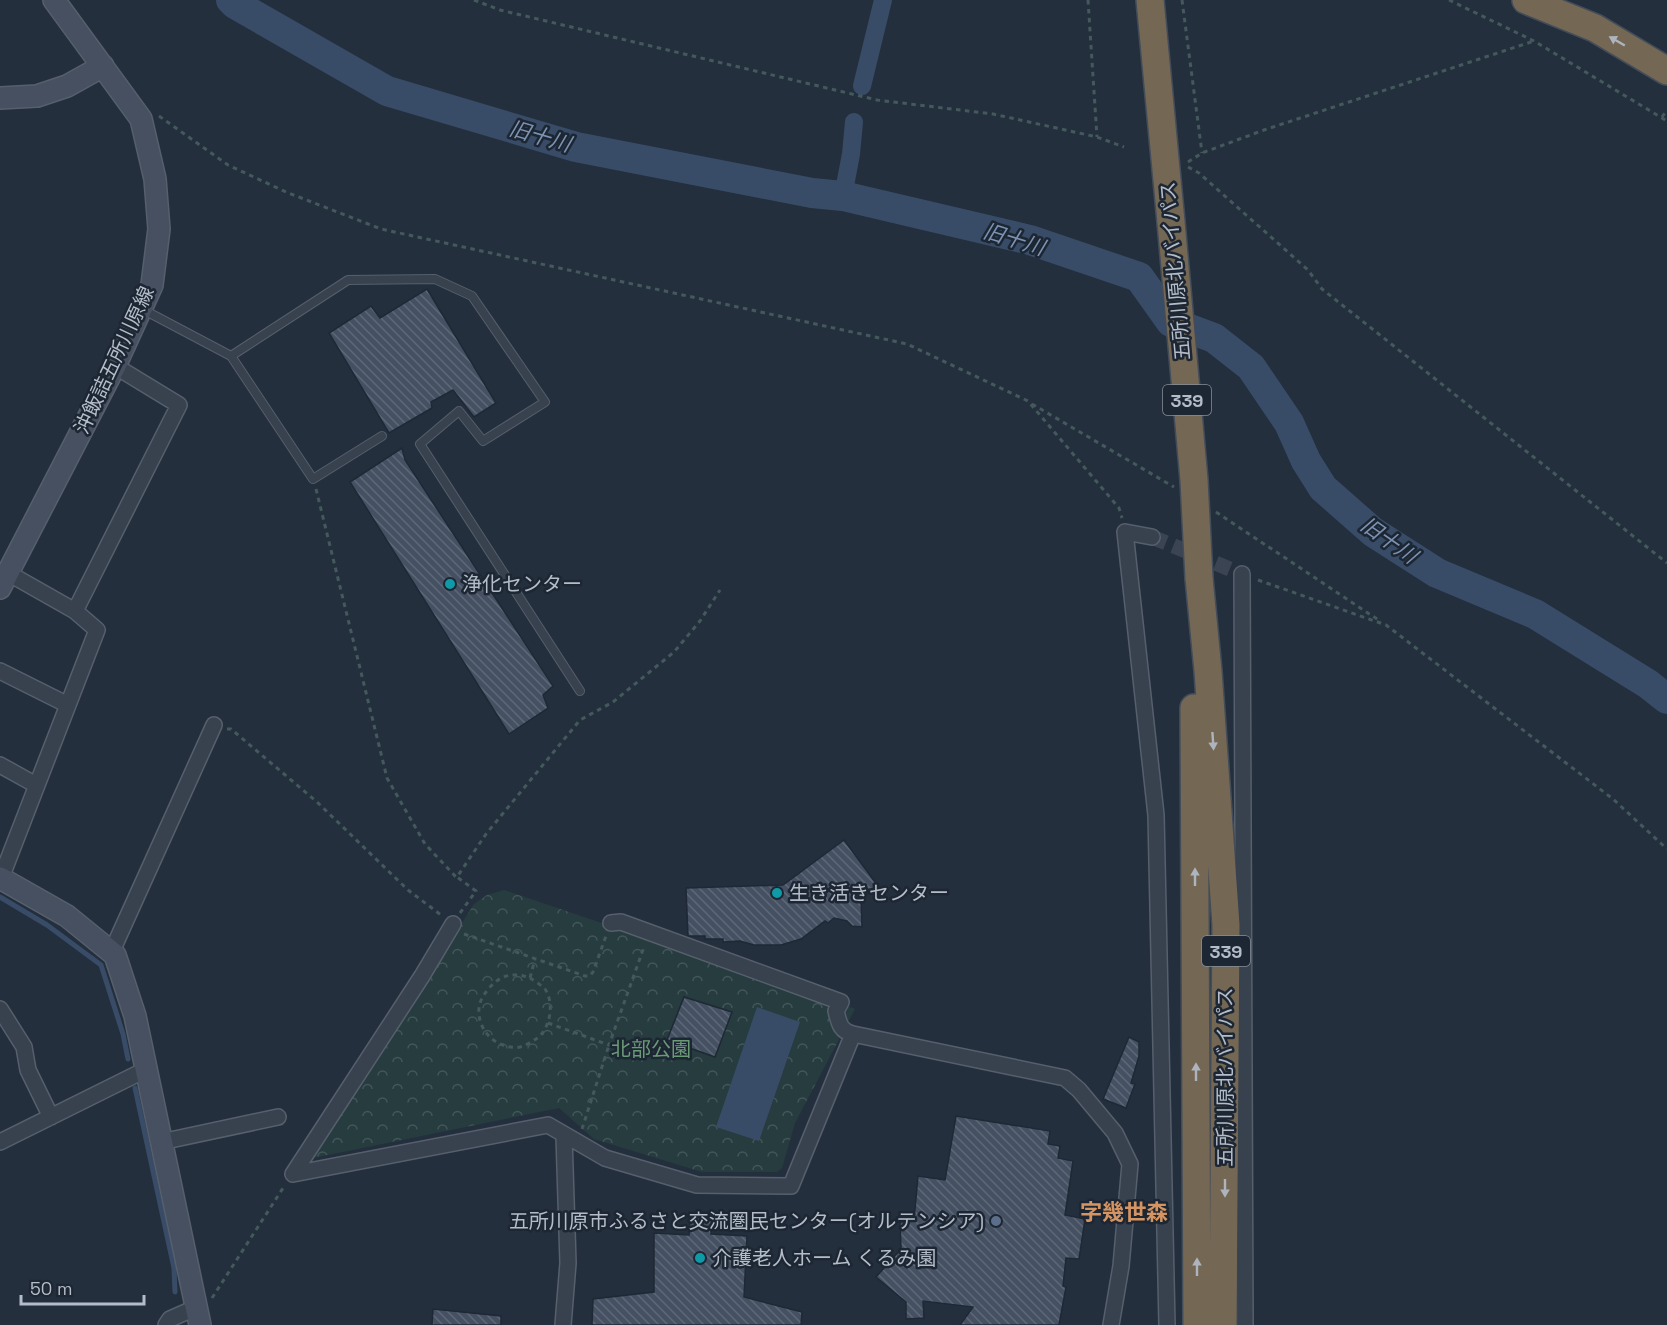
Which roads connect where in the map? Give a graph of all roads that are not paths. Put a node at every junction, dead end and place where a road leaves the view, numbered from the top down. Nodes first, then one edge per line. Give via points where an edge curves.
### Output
1 (54, 0) edge
2 (1150, 0) edge
3 (1526, 0) edge
4 (103, 66) junction
5 (1667, 71) edge
6 (0, 98) edge
7 (141, 308) junction
8 (231, 356) junction
9 (115, 366) junction
10 (382, 436) dead end
11 (1152, 537) tunnel mouth
12 (1242, 574) road end
13 (1199, 578) junction
14 (4, 580) edge
15 (75, 611) junction
16 (0, 671) edge
17 (580, 691) dead end
18 (68, 705) junction
19 (214, 725) road end
20 (0, 765) edge
21 (36, 785) junction
22 (1, 878) edge
23 (611, 923) road end
24 (451, 926) road end
25 (112, 951) junction
26 (0, 1009) edge
27 (853, 1034) junction
28 (145, 1070) junction
29 (51, 1117) junction
30 (278, 1117) dead end
31 (564, 1136) junction
32 (0, 1142) edge
33 (161, 1142) junction
34 (198, 1316) edge
35 (166, 1325) edge
36 (563, 1325) edge
37 (1111, 1325) edge
38 (1167, 1325) edge
39 (1197, 1325) edge
40 (1223, 1325) edge
41 (1245, 1325) edge

1 - 4 main road, 沖飯詰五所川原線
2 - 13 highway, 五所川原北バイパス / 339, bridge via 1194,480
5 -> 3 highway via 1595,28
4 - 6 main road via 67,86 37,96
4 - 7 main road, 沖飯詰五所川原線 via 141,119 155,178 159,229 152,285
7 - 8 lane
7 - 9 main road, 沖飯詰五所川原線
8 - 10 lane via 313,479
8 - 17 lane via 348,280 435,279 472,296 545,402 483,441 459,411 420,444
9 - 14 main road, 沖飯詰五所川原線
9 - 15 street via 179,405
11 - 38 street via 1125,532 1156,815
12 - 41 street
39 -> 13 highway, 五所川原北バイパス / 339 via 1194,697
13 -> 40 highway, 五所川原北バイパス / 339 via 1226,925
14 - 15 street
15 - 18 street via 97,630
16 - 18 street
18 - 21 street
19 - 25 street
20 - 21 street
21 - 22 street
22 - 25 main road via 67,916
23 - 27 street via 621,922 841,1002 836,1011 840,1026
24 - 31 street via 293,1174 548,1125
25 - 28 main road via 135,1016
26 - 29 street via 24,1047 28,1070
27 - 31 street via 791,1186 697,1185 605,1158
27 - 37 street via 1065,1078 1079,1090 1115,1133 1130,1164 1121,1266
28 - 29 street
28 - 33 main road
29 - 32 street
30 - 33 street
31 - 36 street via 568,1263
33 - 34 main road
34 - 35 street via 170,1319

